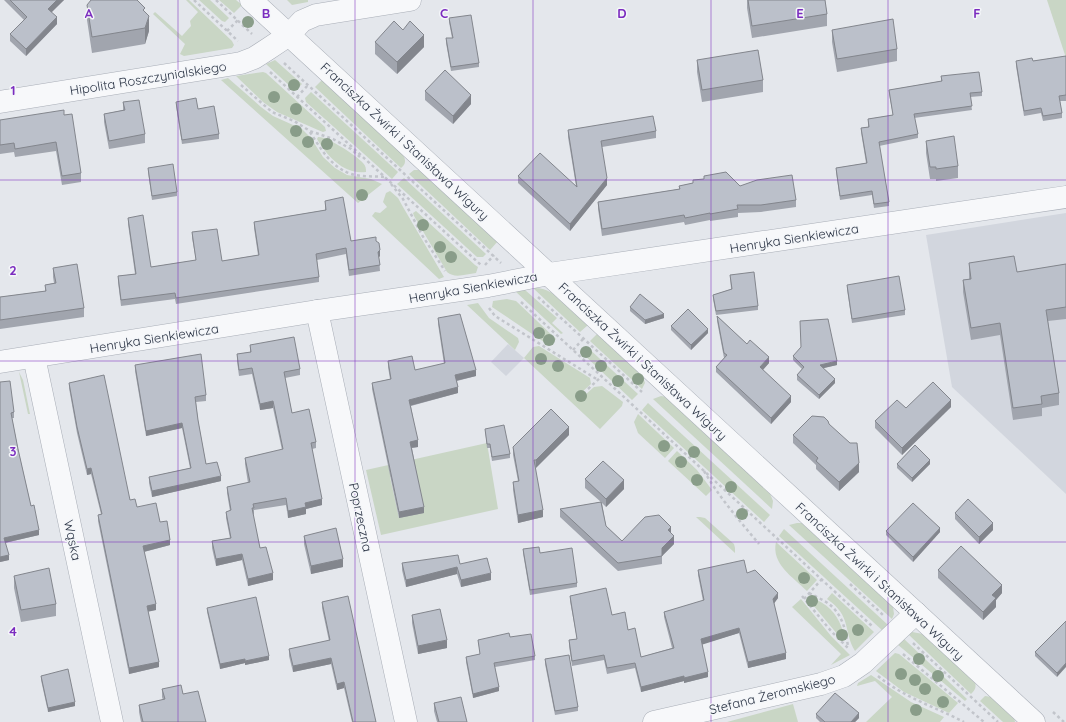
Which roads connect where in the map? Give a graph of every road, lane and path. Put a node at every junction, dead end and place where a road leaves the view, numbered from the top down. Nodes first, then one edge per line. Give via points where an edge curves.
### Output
1 (194, 0) edge
2 (216, 0) edge
3 (410, 0) edge
4 (247, 8) edge
5 (315, 8) edge
6 (238, 21) junction
7 (227, 31) junction
8 (289, 35) junction
9 (261, 53) junction
10 (215, 66) junction
11 (312, 82) dead end
12 (308, 86) junction
13 (297, 97) junction
14 (0, 102) edge
15 (310, 131) junction
16 (385, 177) junction
17 (1066, 197) edge
18 (446, 274) dead end
19 (549, 274) junction
20 (510, 281) junction
21 (486, 304) dead end
22 (317, 311) junction
23 (34, 357) junction
24 (0, 362) edge
25 (602, 376) junction
26 (598, 380) junction
27 (588, 389) dead end
28 (647, 397) dead end
29 (702, 468) junction
30 (759, 544) dead end
31 (822, 579) junction
32 (849, 583) dead end
33 (810, 593) junction
34 (802, 596) dead end
35 (804, 599) junction
36 (916, 613) junction
37 (893, 635) junction
38 (848, 647) junction
39 (851, 651) dead end
40 (877, 675) dead end
41 (112, 722) edge
42 (406, 722) edge
43 (654, 722) edge
44 (964, 722) edge
45 (984, 722) edge
46 (998, 722) edge
47 (1034, 722) edge

1 - 7 path
2 - 6 path
3 - 5 street, Hipolita Roszczynialskiego
4 - 6 path
4 - 8 street, Franciszka Żwirki i Stanisława Wigury
5 - 8 street, Hipolita Roszczynialskiego
6 - 7 path
6 - 9 path
7 - 9 path
8 - 9 street, Hipolita Roszczynialskiego
8 - 19 street, Franciszka Żwirki i Stanisława Wigury
9 - 10 street, Hipolita Roszczynialskiego via 241,63
9 - 12 path
9 - 13 path
10 - 14 street, Hipolita Roszczynialskiego
10 - 15 path via 236,80 272,112
11 - 12 path
12 - 13 path
12 - 20 path
13 - 16 path
15 - 16 path via 351,149
15 - 16 path via 325,156 337,167 351,174
16 - 18 path via 403,200
16 - 20 path
17 - 19 street, Henryka Sienkiewicza
19 - 20 street, Henryka Sienkiewicza
19 - 36 street, Franciszka Żwirki i Stanisława Wigury
20 - 22 street, Henryka Sienkiewicza
20 - 25 path
20 - 28 path via 583,339
21 - 26 path via 495,316
22 - 23 street, Henryka Sienkiewicza
22 - 42 street, Poprzeczna
23 - 24 street, Henryka Sienkiewicza
23 - 41 street, Wąska
25 - 26 path
25 - 29 path
26 - 27 path
29 - 30 path
29 - 31 path
31 - 33 path
31 - 37 path
32 - 37 path
33 - 35 path
33 - 38 path via 837,612 845,630
34 - 35 path
35 - 38 path
36 - 37 street, Stefana Żeromskiego
36 - 47 street, Franciszka Żwirki i Stanisława Wigury
37 - 43 street, Stefana Żeromskiego via 844,676 821,684
37 - 45 path
37 - 46 path
38 - 39 path
40 - 44 path via 912,699

